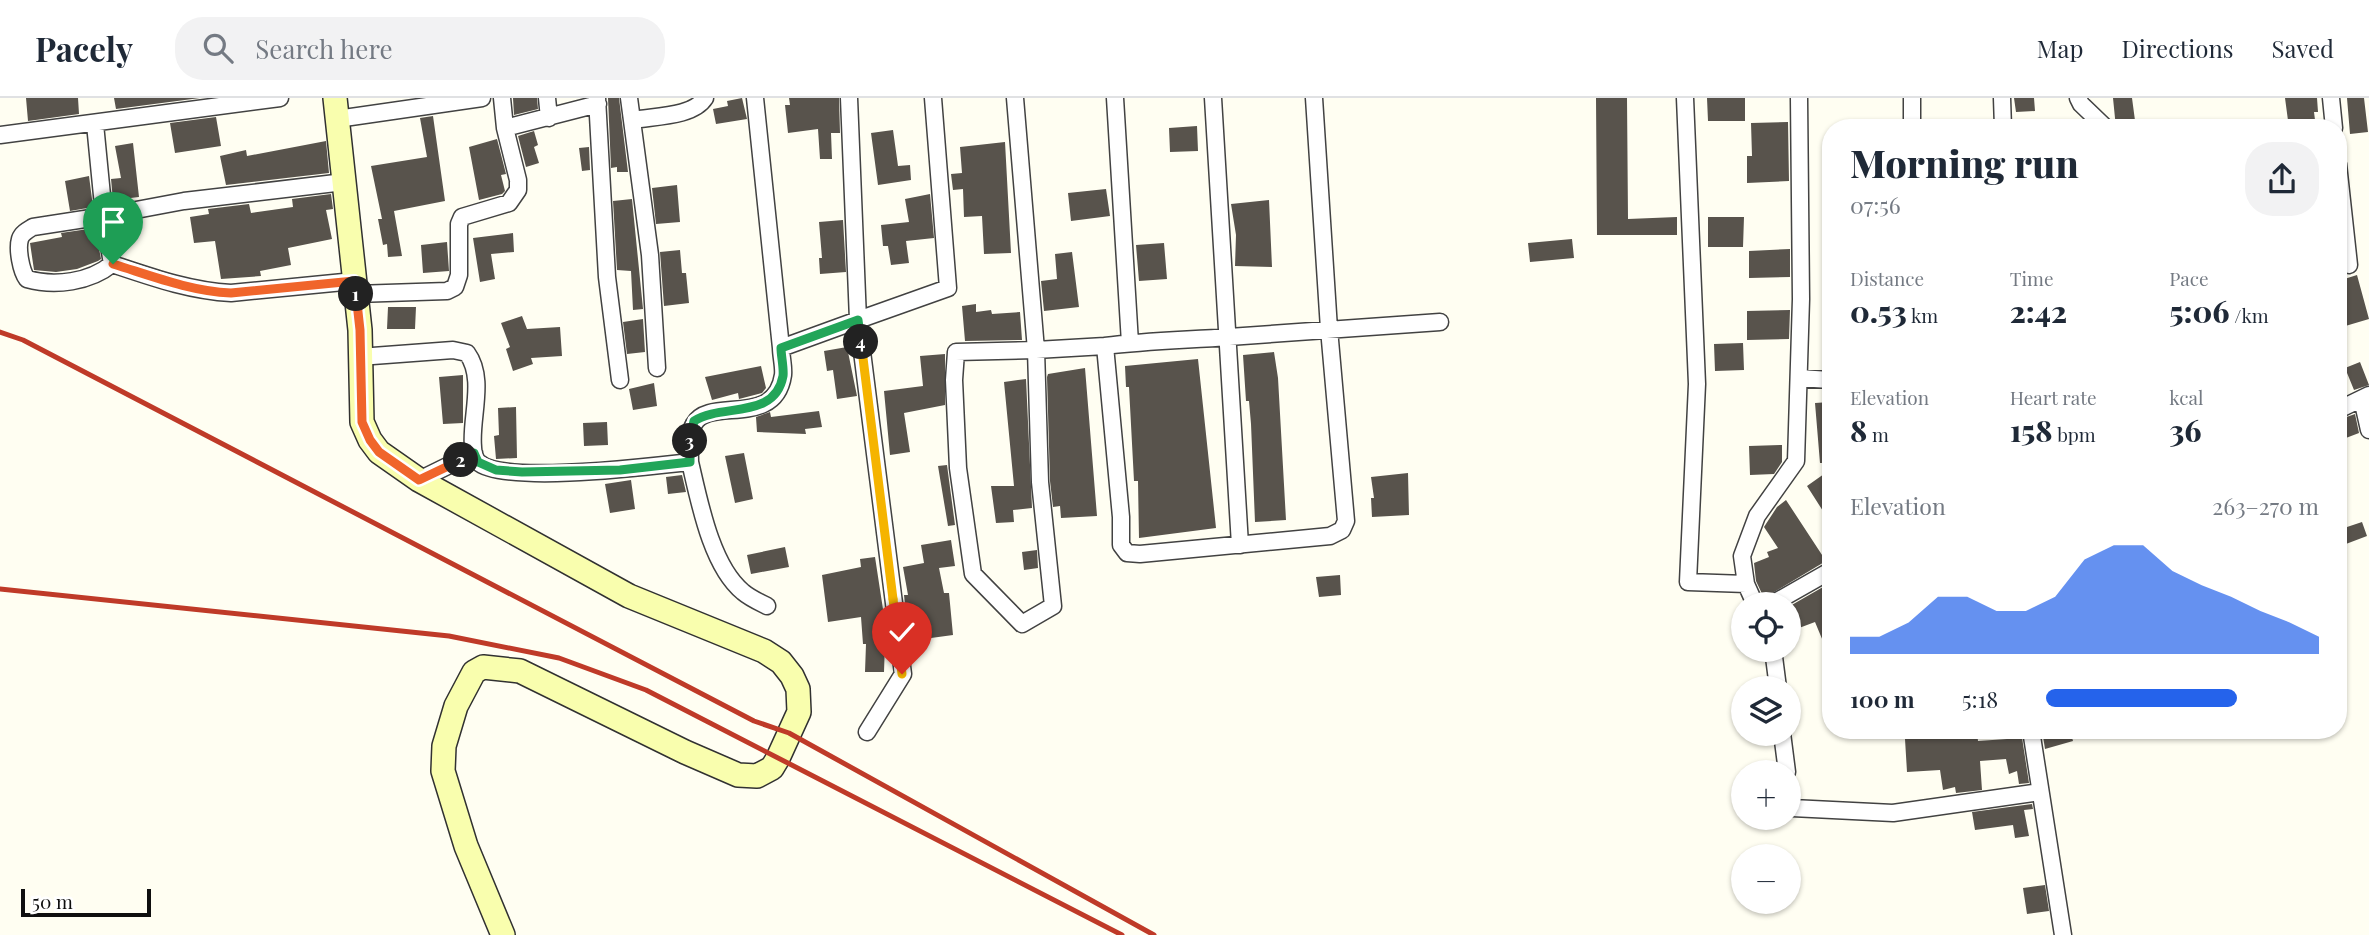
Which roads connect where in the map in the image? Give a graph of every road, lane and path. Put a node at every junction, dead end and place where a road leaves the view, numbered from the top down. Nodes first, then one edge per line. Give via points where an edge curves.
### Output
1 (280, 98) edge
2 (482, 98) edge
3 (502, 98) edge
4 (547, 98) edge
5 (629, 98) edge
6 (705, 98) edge
7 (755, 98) edge
8 (849, 98) edge
9 (933, 98) edge
10 (1015, 98) edge
11 (1115, 98) edge
12 (1213, 98) edge
13 (1314, 98) edge
14 (1685, 98) edge
15 (1799, 98) edge
16 (1912, 98) edge
17 (2002, 98) edge
18 (2078, 98) edge
19 (2331, 98) edge
20 (248, 100) edge
21 (597, 101) edge
22 (427, 102) edge
23 (167, 106) edge
24 (336, 109) edge
25 (549, 118) junction
26 (1912, 119) edge
27 (2003, 119) edge
28 (2097, 119) edge
29 (2333, 119) edge
30 (633, 120) junction
31 (95, 124) junction
32 (505, 128) junction
33 (0, 135) edge
34 (344, 182) junction
35 (104, 216) junction
36 (2347, 247) edge
37 (113, 264) junction
38 (2349, 265) dead end
39 (355, 287) junction
40 (858, 320) junction
41 (1440, 322) dead end
42 (1329, 329) junction
43 (1229, 337) junction
44 (1130, 343) junction
45 (1105, 346) junction
46 (781, 348) junction
47 (1036, 351) junction
48 (359, 357) junction
49 (657, 368) dead end
50 (1799, 378) junction
51 (1822, 379) edge
52 (620, 380) dead end
53 (2366, 397) edge
54 (2347, 406) edge
55 (2369, 430) edge
56 (474, 453) junction
57 (690, 462) junction
58 (419, 480) junction
59 (1240, 545) junction
60 (1822, 576) edge
61 (1746, 584) junction
62 (1750, 592) edge
63 (1793, 592) edge
64 (767, 606) dead end
65 (867, 732) dead end
66 (2032, 739) edge
67 (2040, 792) junction
68 (1801, 808) edge
69 (503, 935) edge
70 (2063, 935) edge

1 - 20 street
2 - 22 street
3 - 32 street
4 - 25 street
5 - 30 street
6 - 30 street via 690,110
7 - 46 street
8 - 40 street
9 - 40 street via 948,288
10 - 47 street
11 - 44 street
12 - 43 street
13 - 42 street
14 - 61 street via 1697,384 1688,582
15 - 50 street
16 - 26 street
17 - 27 street
18 - 28 street
19 - 29 street
20 - 23 street
21 - 25 street
21 - 52 street via 607,277
22 - 24 street
23 - 31 street
24 - 34 street
25 - 32 street
30 - 49 street via 650,255
31 - 33 street
31 - 35 street
32 - 39 street via 518,190 509,203 462,217 455,287 447,291
34 - 35 street via 184,201
34 - 39 street
35 - 37 street
35 - 37 street via 24,232 20,239 22,271 34,281 72,282
36 - 38 street
37 - 39 street via 212,292
39 - 48 street
40 - 46 street
40 - 65 street via 902,674
41 - 42 street
42 - 43 street
42 - 59 street via 1346,521 1342,530 1330,536
43 - 44 street
43 - 59 street
44 - 45 street
45 - 47 street
45 - 59 street via 1121,545 1127,553 1140,554
46 - 57 street via 783,376 772,397 747,410 704,415 694,421
47 - 47 street via 1040,482 1053,606 1022,624 973,574 958,468 954,380 956,352
48 - 56 street via 453,350 467,353 473,361 476,399
48 - 58 street via 362,422 370,440 379,452
50 - 51 street
50 - 61 street via 1796,461 1756,516 1742,556
53 - 54 street
53 - 55 street
56 - 57 street via 478,462 496,470 522,472 620,470
56 - 58 street
57 - 64 street via 715,549 742,592
58 - 69 street via 629,596 764,651 781,662 798,689 799,712 778,758 772,768 757,776 738,775 685,752 520,671 483,667 474,672 456,706 444,746 443,771 466,846
60 - 63 street
61 - 62 street
66 - 67 street
67 - 68 street via 1893,813
67 - 70 street

